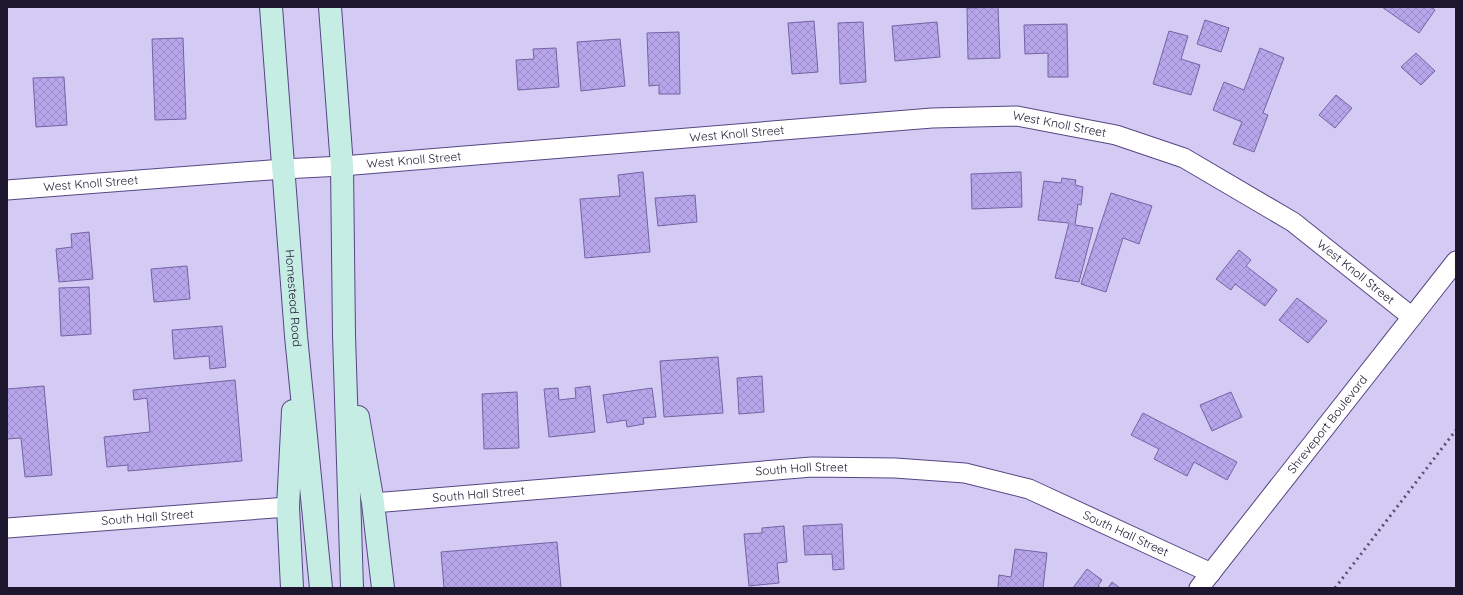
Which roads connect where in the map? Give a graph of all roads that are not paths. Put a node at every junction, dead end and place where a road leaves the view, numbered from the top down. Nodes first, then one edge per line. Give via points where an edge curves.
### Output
1 (271, 7) edge
2 (330, 7) edge
3 (342, 166) junction
4 (283, 169) junction
5 (7, 190) edge
6 (1456, 261) edge
7 (1412, 317) junction
8 (344, 335) junction
9 (296, 336) junction
10 (373, 503) junction
11 (288, 507) junction
12 (7, 528) edge
13 (1211, 573) junction
14 (292, 588) edge
15 (321, 588) edge
16 (352, 588) edge
17 (383, 588) edge
18 (1199, 588) edge

1 - 4 main road, Homestead Road
2 - 3 main road
3 - 4 street, West Knoll Street
3 - 7 street, West Knoll Street via 932,118 1017,116 1116,135 1184,158 1293,222
3 - 8 main road
4 - 5 street, West Knoll Street
4 - 9 main road, Homestead Road
6 - 7 street, Shreveport Boulevard
7 - 13 street, Shreveport Boulevard
8 - 10 main road
8 - 16 main road
9 - 11 main road
9 - 15 main road, Homestead Road
10 - 13 street, South Hall Street via 812,467 895,468 964,473 1029,489
10 - 17 main road
11 - 12 street, South Hall Street
11 - 14 main road
13 - 18 street, Shreveport Boulevard

